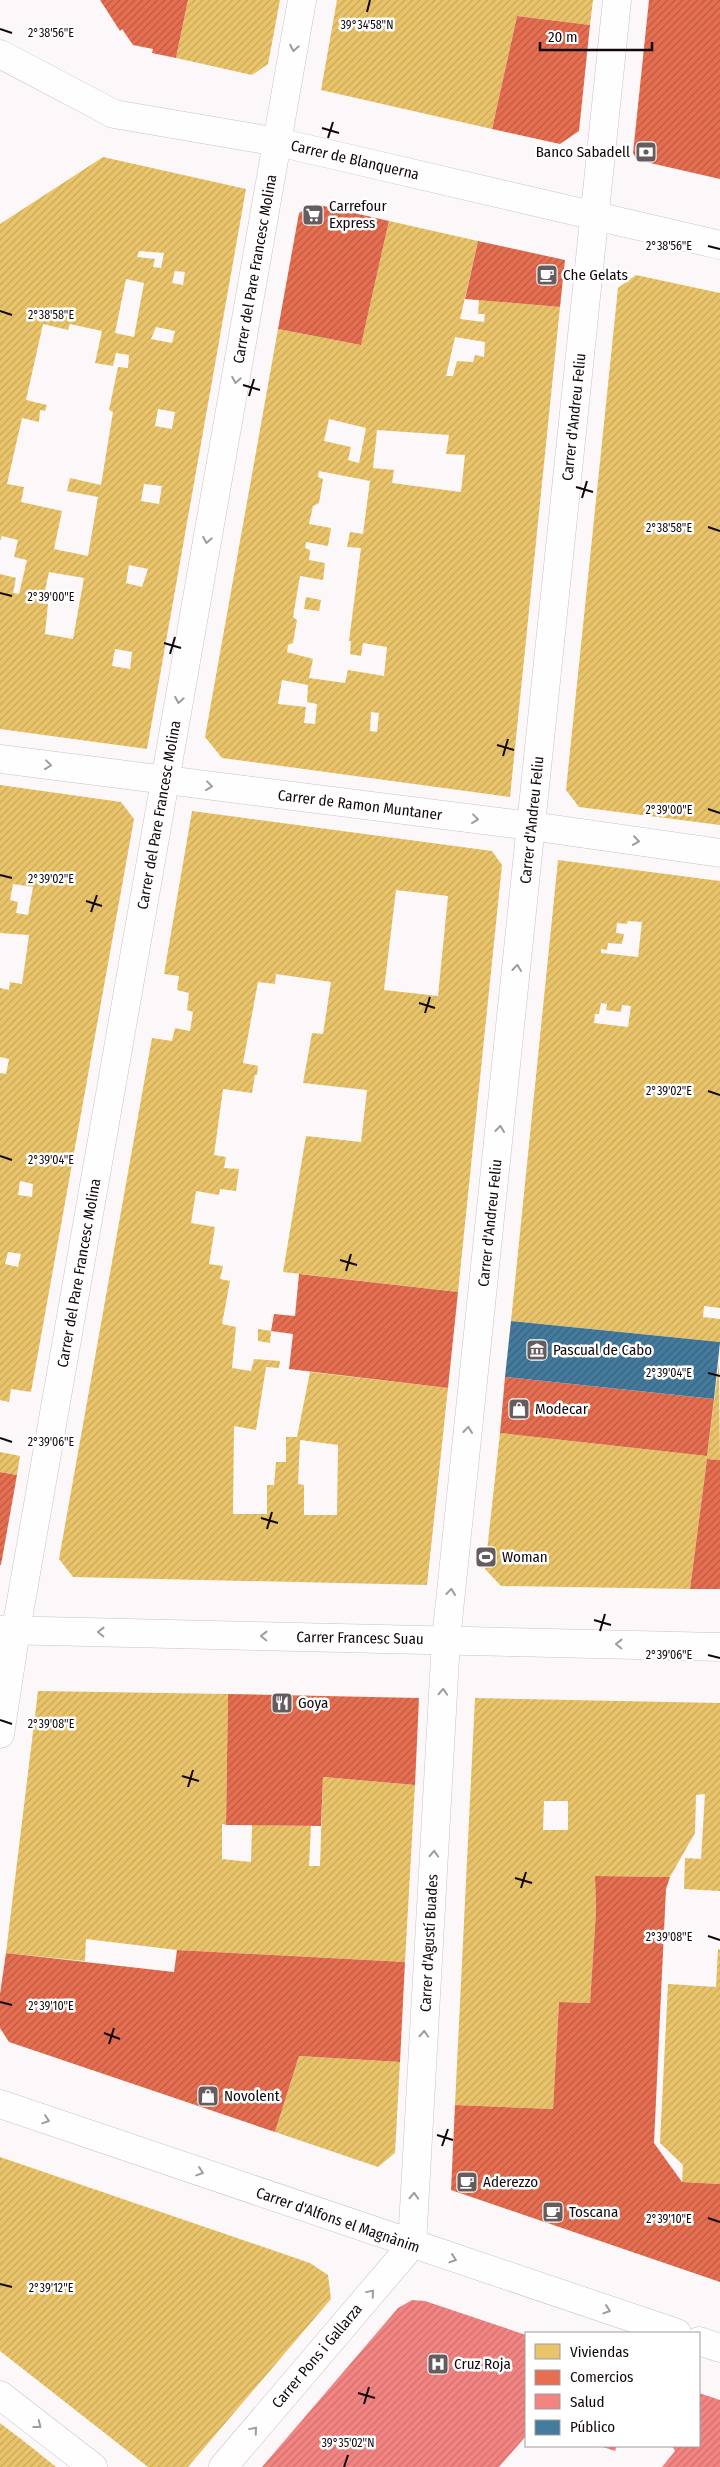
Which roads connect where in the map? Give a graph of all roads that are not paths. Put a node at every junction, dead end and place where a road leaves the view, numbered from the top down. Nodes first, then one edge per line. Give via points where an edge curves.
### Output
1 (302, 0) edge
2 (617, 0) edge
3 (0, 54) edge
4 (278, 142) junction
5 (595, 215) junction
6 (720, 245) edge
7 (0, 758) edge
8 (165, 780) junction
9 (531, 826) junction
10 (720, 853) edge
11 (8, 1630) edge
12 (446, 1640) junction
13 (720, 1647) edge
14 (0, 1734) edge
15 (0, 2104) edge
16 (412, 2245) junction
17 (673, 2332) edge
18 (700, 2341) edge
19 (720, 2348) edge
20 (0, 2395) edge
21 (93, 2467) edge
22 (223, 2467) edge

1 -> 4 street, Carrer del Pare Francesc Molina
2 - 5 street, Carrer d'Andreu Feliu
3 - 4 street, Carrer de Blanquerna via 114,114
4 - 5 street, Carrer de Blanquerna
4 -> 8 street, Carrer del Pare Francesc Molina
5 - 6 street, Carrer de Blanquerna
5 - 9 street, Carrer d'Andreu Feliu
7 -> 8 street, Carrer de Ramon Muntaner
8 -> 9 street, Carrer de Ramon Muntaner
8 - 11 street, Carrer del Pare Francesc Molina
9 -> 10 street, Carrer de Ramon Muntaner
12 -> 9 street, Carrer d'Andreu Feliu
12 -> 11 street, Carrer Francesc Suau
11 - 14 street, Carrer del Pare Francesc Molina
13 -> 12 street, Carrer Francesc Suau
16 -> 12 street, Carrer d'Agustí Buades
15 -> 16 street, Carrer d'Alfons el Magnànim
16 -> 17 street, Carrer d'Alfons el Magnànim
22 -> 16 street, Carrer Pons i Gallarza
18 - 19 street
20 -> 21 street

